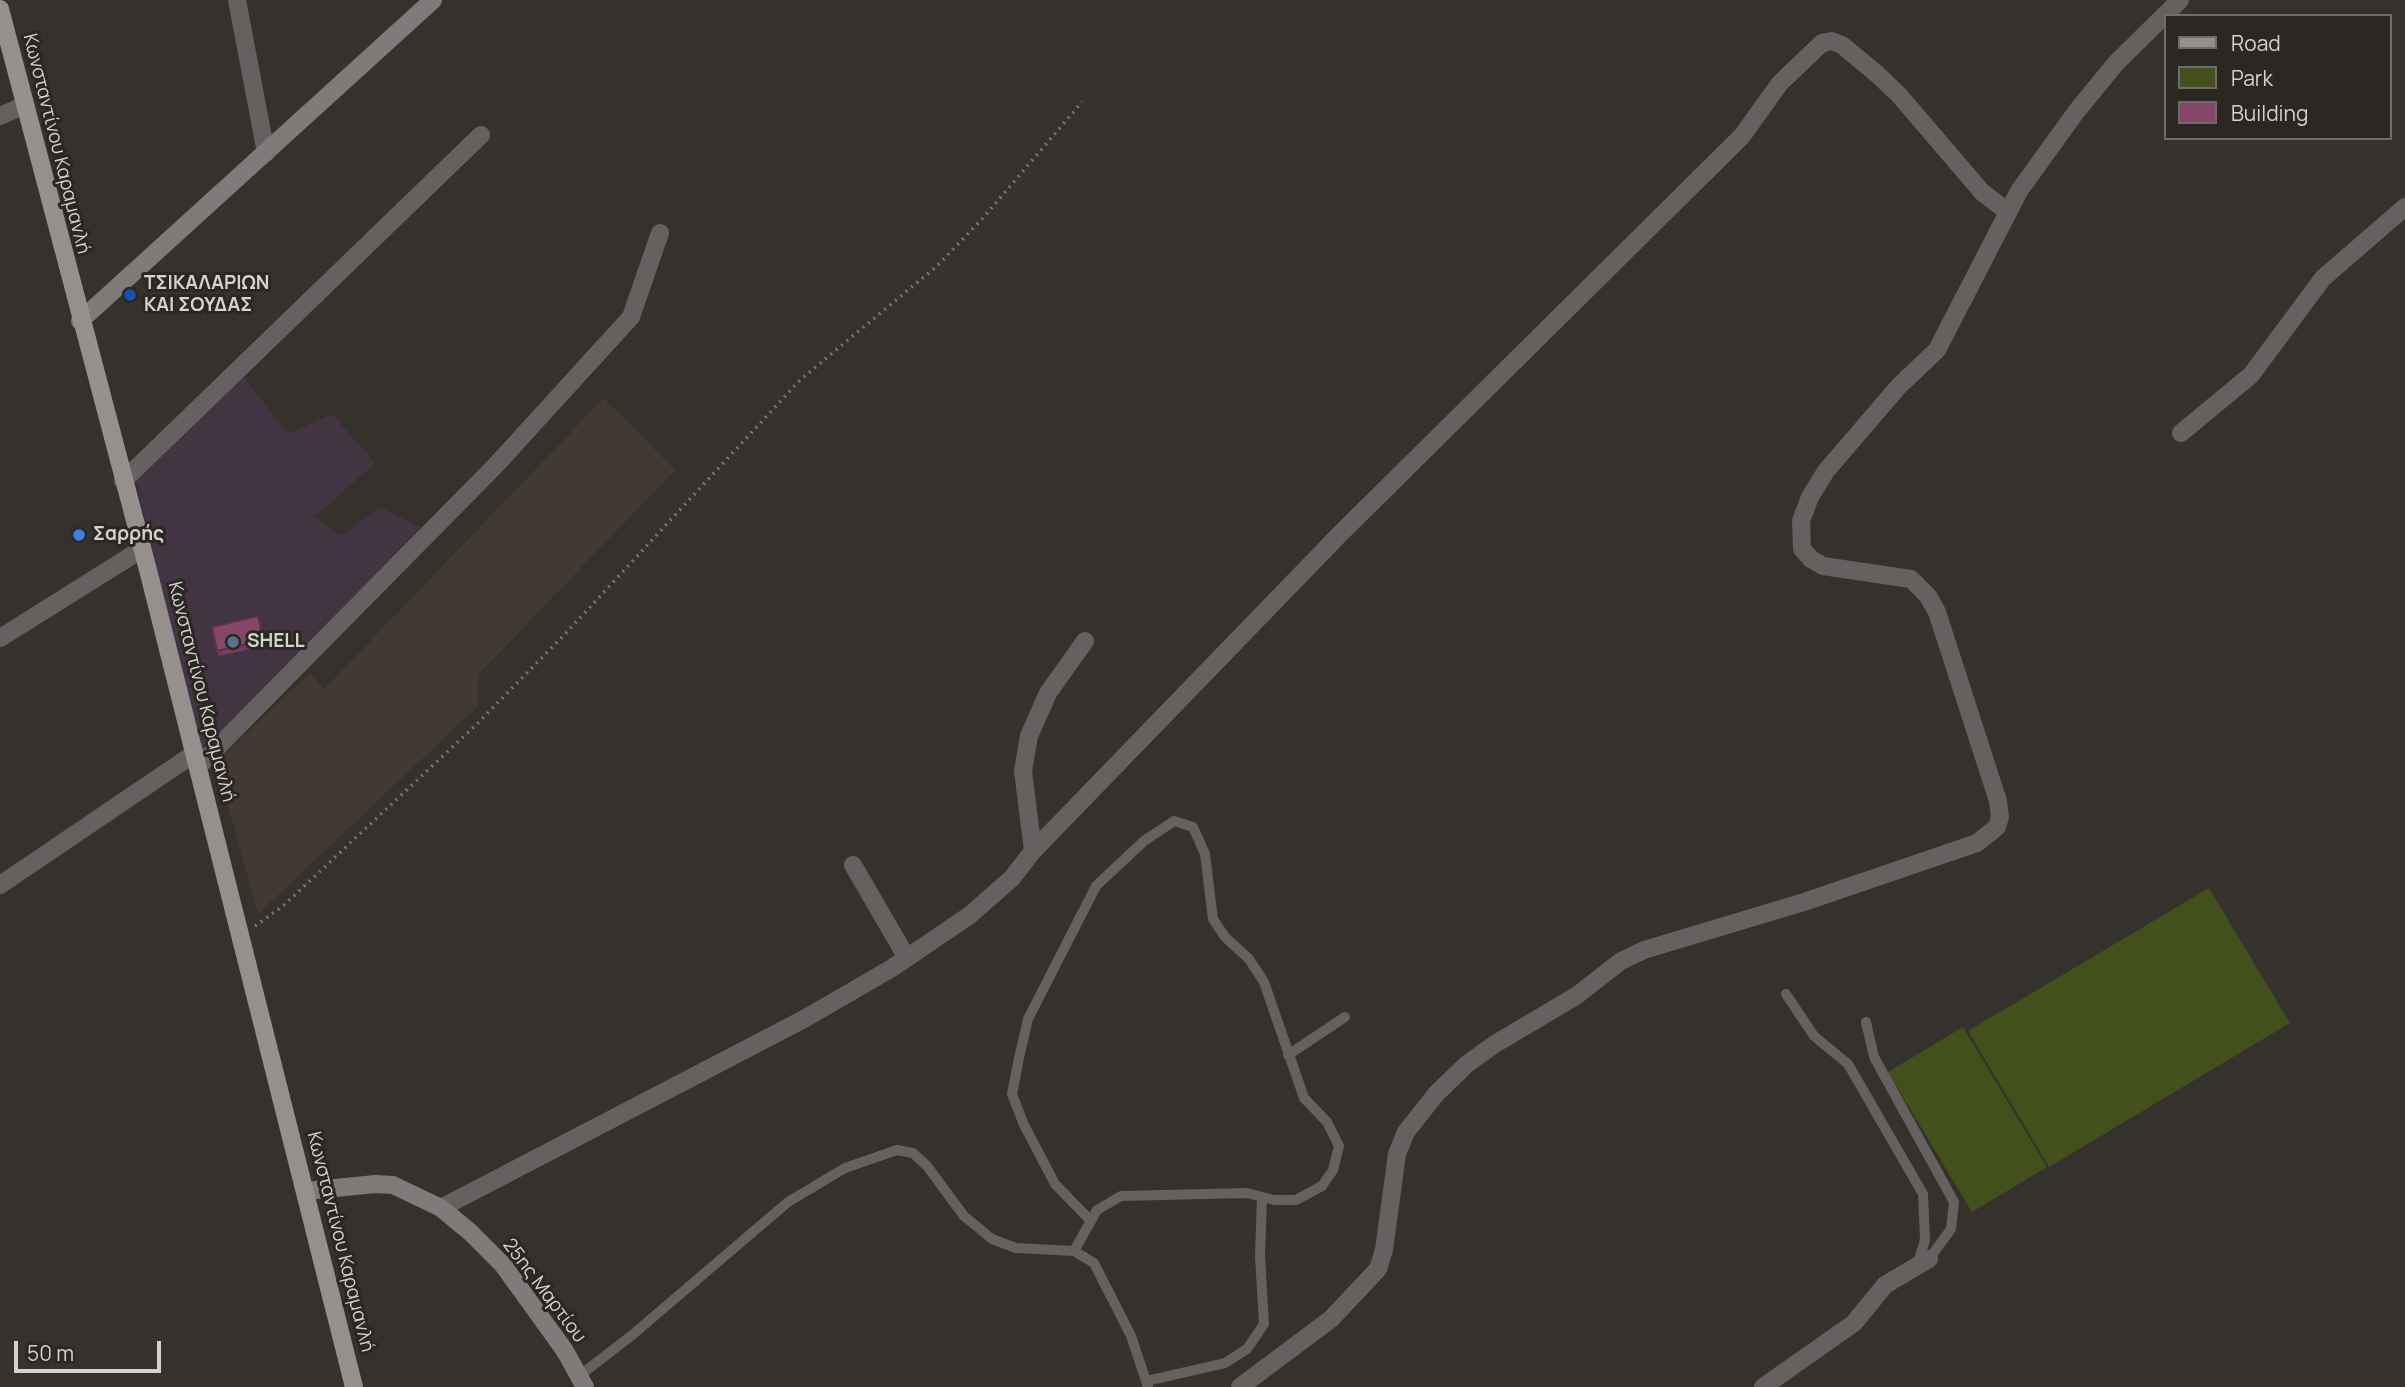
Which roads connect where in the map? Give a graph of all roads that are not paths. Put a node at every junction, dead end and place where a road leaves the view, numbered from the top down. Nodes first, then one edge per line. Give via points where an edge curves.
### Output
1 (237, 0) edge
2 (433, 0) edge
3 (2180, 0) edge
4 (0, 9) edge
5 (2166, 14) edge
6 (2164, 16) edge
7 (25, 105) junction
8 (0, 116) edge
9 (481, 135) dead end
10 (266, 153) junction
11 (2405, 207) edge
12 (2008, 212) junction
13 (660, 233) dead end
14 (80, 321) junction
15 (2181, 433) dead end
16 (122, 481) junction
17 (142, 549) junction
18 (0, 638) edge
19 (1085, 641) dead end
20 (196, 760) junction
21 (1033, 850) junction
22 (853, 865) dead end
23 (0, 886) edge
24 (907, 958) junction
25 (1786, 994) dead end
26 (1345, 1017) dead end
27 (1866, 1021) dead end
28 (1288, 1055) junction
29 (306, 1191) junction
30 (1262, 1197) junction
31 (441, 1208) junction
32 (1091, 1221) junction
33 (1074, 1251) junction
34 (1923, 1263) junction
35 (582, 1381) edge
36 (1147, 1384) edge
37 (354, 1387) edge
38 (1240, 1387) edge
39 (1763, 1387) edge

1 - 10 street
2 - 10 street
3 - 5 street
4 - 7 main road, Κωνσταντίνου Καραμανλή
6 - 12 street via 2092,92
7 - 8 street
7 - 14 main road, Κωνσταντίνου Καραμανλή
9 - 16 street
10 - 14 street
11 - 15 street via 2318,283 2251,375
12 - 21 street via 1982,192 1877,74 1842,46 1822,43 1780,83 1741,135 1339,535
12 - 38 street via 1944,340 1826,471 1810,497 1800,537 1802,549 1824,566 1911,579 1928,596 1998,801 1997,827 1977,843 1644,950 1476,1057 1436,1094 1406,1132 1393,1176 1378,1269 1331,1319
13 - 20 street via 631,317 496,465
14 - 16 main road, Κωνσταντίνου Καραμανλή
16 - 17 main road, Κωνσταντίνου Καραμανλή
17 - 18 street
17 - 20 main road, Κωνσταντίνου Καραμανλή
19 - 21 street via 1048,693 1029,736 1023,771
20 - 23 street
20 - 29 main road, Κωνσταντίνου Καραμανλή
21 - 24 street via 1012,878 970,915
22 - 24 street
24 - 31 street via 804,1019
25 - 34 lane via 1814,1036 1848,1064 1923,1194
26 - 28 lane
27 - 34 lane via 1874,1057 1954,1202 1951,1229
28 - 30 lane via 1304,1098 1327,1122 1339,1146 1333,1170 1322,1186 1296,1200
28 - 32 lane via 1264,982 1213,919 1205,855 1193,827 1174,821 1144,841 1096,886 1028,1019 1018,1058 1012,1094 1024,1125 1055,1184
29 - 31 street, 25ης Μαρτίου via 393,1185
29 - 37 main road, Κωνσταντίνου Καραμανλή
30 - 32 lane via 1247,1193 1121,1196 1097,1210
30 - 36 lane via 1264,1324 1247,1349 1225,1363
31 - 35 street, 25ης Μαρτίου via 503,1265
32 - 33 lane
33 - 35 lane via 1016,1248 992,1239 964,1216 927,1166 913,1153 897,1150 845,1168 788,1202
33 - 36 lane via 1094,1263 1131,1336
34 - 39 street via 1885,1286 1846,1330

